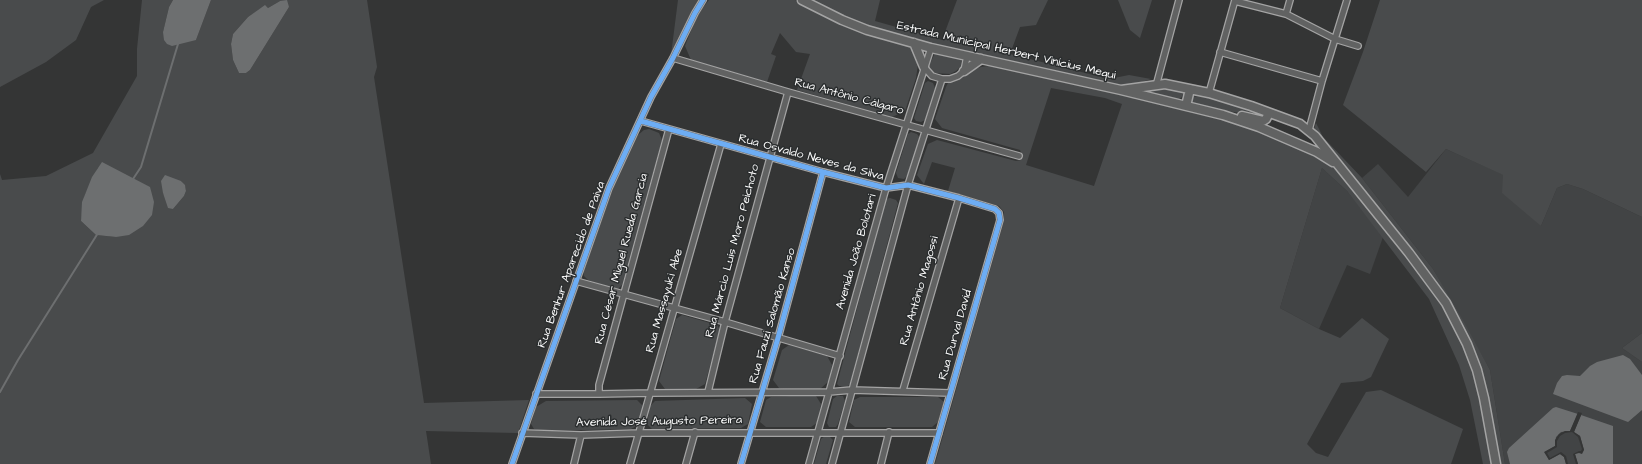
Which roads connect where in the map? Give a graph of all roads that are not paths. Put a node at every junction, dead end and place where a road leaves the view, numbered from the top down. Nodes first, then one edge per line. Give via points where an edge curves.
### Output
1 (704, 0) edge
2 (802, 0) edge
3 (810, 0) edge
4 (1179, 0) edge
5 (1235, 0) edge
6 (1290, 0) edge
7 (1347, 0) edge
8 (819, 8) junction
9 (1286, 14) junction
10 (1335, 39) junction
11 (914, 43) junction
12 (1358, 46) dead end
13 (931, 48) junction
14 (1220, 52) junction
15 (967, 56) junction
16 (673, 58) junction
17 (981, 59) junction
18 (924, 68) junction
19 (964, 71) junction
20 (942, 79) junction
21 (1322, 81) junction
22 (1156, 86) junction
23 (1190, 89) junction
24 (1121, 90) junction
25 (788, 92) junction
26 (1209, 93) junction
27 (1186, 106) junction
28 (1269, 113) junction
29 (1223, 115) junction
30 (641, 121) junction
31 (906, 125) junction
32 (669, 129) junction
33 (926, 129) junction
34 (1309, 130) junction
35 (721, 144) junction
36 (771, 156) junction
37 (1019, 156) dead end
38 (1337, 164) junction
39 (823, 172) junction
40 (908, 185) junction
41 (886, 188) junction
42 (958, 198) junction
43 (999, 213) joint
44 (576, 281) junction
45 (624, 294) junction
46 (674, 309) junction
47 (725, 322) junction
48 (778, 338) junction
49 (840, 356) junction
50 (852, 390) junction
51 (903, 390) junction
52 (708, 392) junction
53 (762, 392) junction
54 (829, 392) junction
55 (650, 393) junction
56 (950, 393) junction
57 (536, 394) junction
58 (599, 394) junction
59 (695, 432) junction
60 (750, 432) junction
61 (889, 432) junction
62 (522, 433) junction
63 (639, 433) junction
64 (818, 433) junction
65 (841, 433) junction
66 (939, 433) junction
67 (581, 435) junction
68 (512, 464) edge
69 (574, 464) edge
70 (630, 464) edge
71 (686, 464) edge
72 (741, 464) edge
73 (809, 464) edge
74 (832, 464) edge
75 (881, 464) edge
76 (930, 464) edge
77 (1496, 464) edge

1 - 16 street, Rua Benhur Aparecido de Paiva
2 - 8 main road, Estrada Municipal Herbert Vinícius Mequi
3 - 8 main road, Estrada Municipal Herbert Vinícius Mequi
4 - 22 street
5 - 9 street
5 - 14 street
6 - 9 street
7 - 10 street
8 - 11 main road, Estrada Municipal Herbert Vinícius Mequi via 867,30
9 - 10 street
10 - 12 street
10 - 21 street
11 - 13 main road, Estrada Municipal Herbert Vinícius Mequi
11 - 18 main road
13 - 15 main road, Estrada Municipal Herbert Vinícius Mequi
13 - 18 street, Avenida João Bolotari
14 - 21 street
14 - 26 street
15 - 17 main road, Estrada Municipal Herbert Vinícius Mequi
15 - 19 street
16 - 25 street, Rua Antônio Cálgaro
16 - 30 street, Rua Benhur Aparecido de Paiva
17 - 19 main road
17 - 24 main road, Estrada Municipal Herbert Vinícius Mequi
18 - 20 street via 932,76
18 - 31 street, Avenida João Bolotari
19 - 20 street via 950,79
20 - 33 street
21 - 34 street
22 - 23 main road, Estrada Municipal Herbert Vinícius Mequi via 1165,84
22 - 24 main road, Estrada Municipal Herbert Vinícius Mequi
23 - 26 main road, Estrada Municipal Herbert Vinícius Mequi
23 - 27 main road
24 - 27 main road, Estrada Municipal Herbert Vinícius Mequi
25 - 31 street, Rua Antônio Cálgaro
25 - 36 street, Rua Márcio Luís Moro Peichoto
26 - 28 main road, Estrada Municipal Herbert Vinícius Mequi
27 - 29 main road, Estrada Municipal Herbert Vinícius Mequi
28 - 29 main road via 1263,121 1234,114
28 - 34 main road, Estrada Municipal Herbert Vinícius Mequi via 1300,124
29 - 38 main road, Estrada Municipal Herbert Vinícius Mequi via 1266,130 1317,152
30 - 32 street, Rua Osvaldo Neves da Silva
30 - 44 street, Rua Benhur Aparecido de Paiva via 609,188
31 - 33 street, Rua Antônio Cálgaro
31 - 41 street, Avenida João Bolotari
32 - 35 street, Rua Osvaldo Neves da Silva
32 - 45 street, Rua César Miguel Rueda Garcia
33 - 37 street, Rua Antônio Cálgaro
33 - 40 street
34 - 38 main road, Estrada Municipal Herbert Vinícius Mequi
35 - 36 street, Rua Osvaldo Neves da Silva
35 - 46 street, Rua Massayuki Abe
36 - 39 street, Rua Osvaldo Neves da Silva
36 - 47 street, Rua Márcio Luís Moro Peichoto
38 - 77 main road, Estrada Municipal Herbert Vinícius Mequi via 1409,253 1456,321 1468,344 1479,379
39 - 41 street, Rua Osvaldo Neves da Silva
39 - 48 street, Rua Fauzi Salomão Kanso
40 - 41 street, Rua Osvaldo Neves da Silva
40 - 42 street, Rua Osvaldo Neves da Silva
40 - 50 street
41 - 49 street, Avenida João Bolotari
42 - 43 street, Rua Osvaldo Neves da Silva via 995,209
42 - 51 street, Rua Antônio Magossi
43 - 56 street, Rua Durval David via 1000,220
44 - 45 street
44 - 57 street, Rua Benhur Aparecido de Paiva
45 - 46 street
45 - 58 street, Rua César Miguel Rueda Garcia via 599,385
46 - 47 street
46 - 55 street, Rua Massayuki Abe
47 - 48 street
47 - 52 street, Rua Márcio Luís Moro Peichoto
48 - 49 street
48 - 53 street, Rua Fauzi Salomão Kanso
49 - 54 street, Avenida João Bolotari
50 - 51 street
50 - 54 street
50 - 65 street
51 - 56 street
52 - 53 street
52 - 55 street
53 - 54 street
53 - 60 street, Rua Fauzi Salomão Kanso
54 - 64 street, Avenida João Bolotari
55 - 58 street
55 - 63 street, Rua Massayuki Abe
56 - 66 street, Rua Durval David
57 - 58 street
57 - 62 street, Rua Benhur Aparecido de Paiva
59 - 60 street, Avenida José Augusto Pereira
59 - 63 street, Avenida José Augusto Pereira
59 - 71 street
60 - 64 street, Avenida José Augusto Pereira
60 - 72 street, Rua Fauzi Salomão Kanso
61 - 65 street, Avenida José Augusto Pereira
61 - 66 street, Avenida José Augusto Pereira
61 - 75 street
62 - 67 street, Avenida José Augusto Pereira
62 - 68 street, Rua Benhur Aparecido de Paiva
63 - 67 street, Avenida José Augusto Pereira
63 - 70 street, Rua Massayuki Abe
64 - 65 street, Avenida José Augusto Pereira
64 - 73 street, Avenida João Bolotari
65 - 74 street
66 - 76 street, Rua Durval David
67 - 69 street

